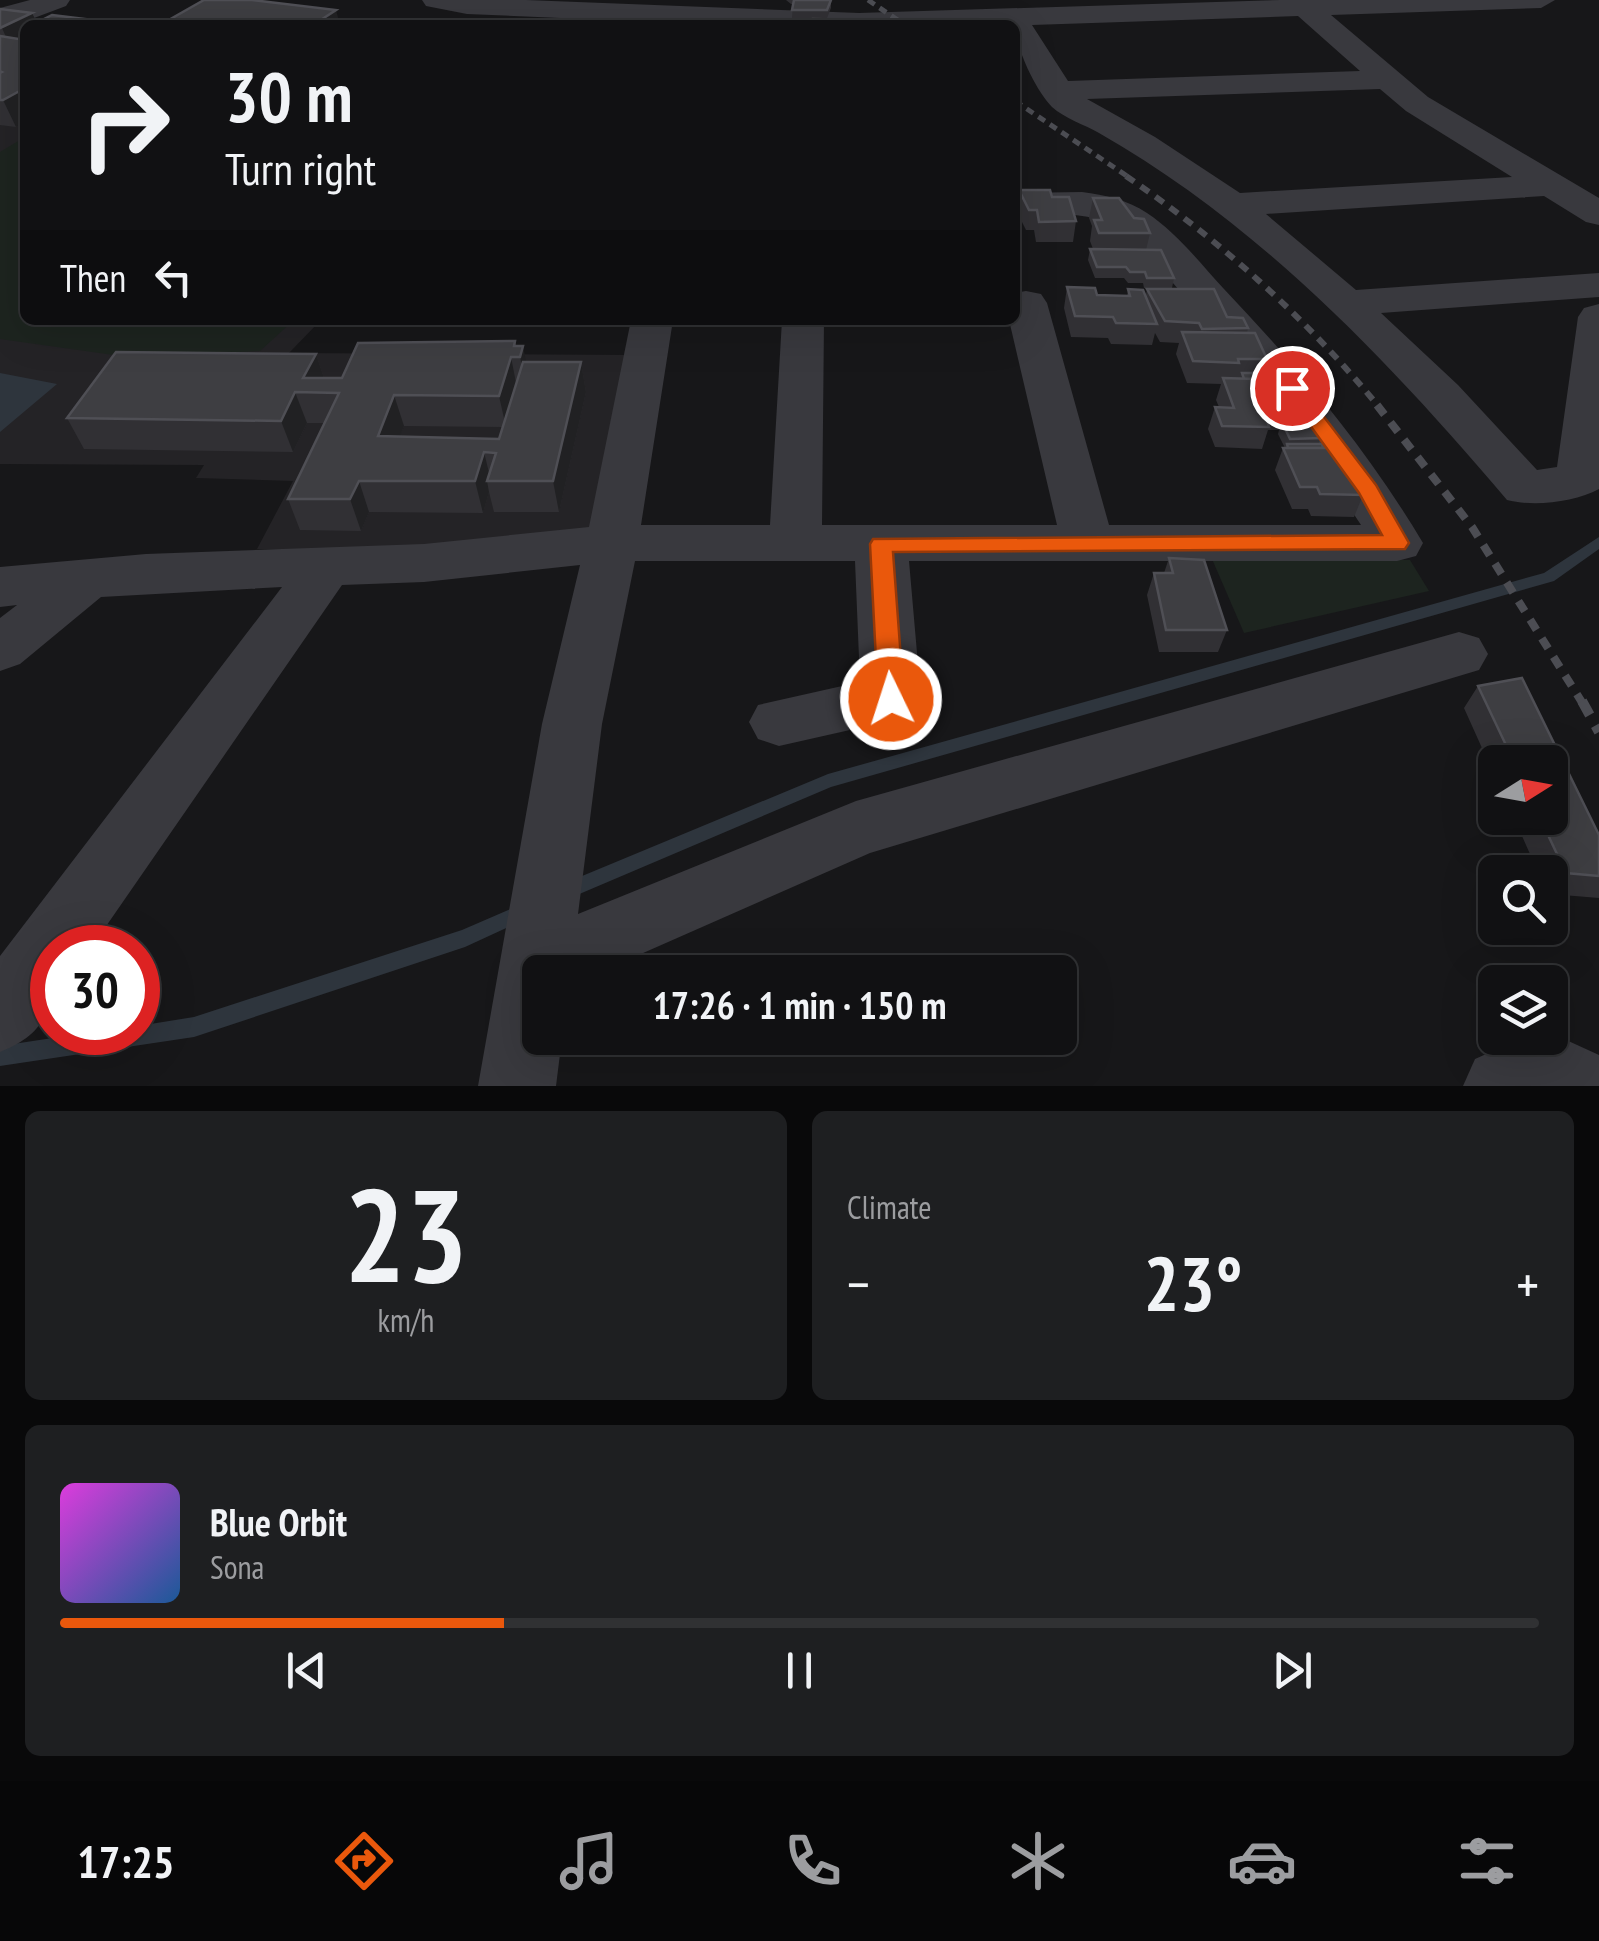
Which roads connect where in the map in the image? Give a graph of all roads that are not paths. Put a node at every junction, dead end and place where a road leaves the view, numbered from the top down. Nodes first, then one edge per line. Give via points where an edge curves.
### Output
1 (56, 0) edge
2 (436, 0) edge
3 (831, 0) edge
4 (1540, 0) edge
5 (1305, 8) junction
6 (0, 17) edge
7 (517, 17) edge
8 (1013, 17) junction
9 (653, 20) edge
10 (856, 20) edge
11 (921, 20) edge
12 (1015, 20) edge
13 (1020, 28) edge
14 (1388, 78) junction
15 (1059, 91) junction
16 (1552, 185) junction
17 (1020, 204) edge
18 (1232, 206) junction
19 (1599, 214) edge
20 (1599, 285) edge
21 (1035, 302) edge
22 (1158, 302) edge
23 (1214, 302) junction
24 (1346, 303) junction
25 (1599, 316) edge
26 (651, 325) edge
27 (802, 325) edge
28 (612, 543) junction
29 (796, 544) junction
30 (882, 544) junction
31 (1088, 544) junction
32 (328, 565) junction
33 (87, 579) junction
34 (0, 587) edge
35 (0, 650) edge
36 (1459, 654) dead end
37 (779, 722) dead end
38 (537, 955) edge
39 (560, 955) edge
40 (0, 1016) edge
41 (522, 1054) edge
42 (517, 1086) edge
43 (1502, 1086) edge
44 (1576, 1086) edge

1 - 6 street
2 - 7 street
3 - 10 street
4 - 5 street
5 - 8 street
5 - 14 street
7 - 9 street
8 - 11 street
8 - 12 street
13 - 15 street
14 - 15 street
14 - 16 street via 1418,104
15 - 18 street
16 - 18 street
16 - 19 street
17 - 23 street via 1091,203 1123,214
18 - 24 street
20 - 24 street
21 - 31 street
22 - 23 street
23 - 31 street via 1292,388 1368,490 1397,543
24 - 25 street via 1526,488 1580,480
26 - 28 street
27 - 29 street
28 - 29 street
28 - 32 street via 424,564
28 - 38 street via 572,724
29 - 30 street
30 - 31 street
30 - 37 street via 891,699
32 - 33 street
32 - 40 street
33 - 34 street
33 - 35 street
36 - 39 street via 856,829
41 - 42 street
43 - 44 street via 1564,1076

